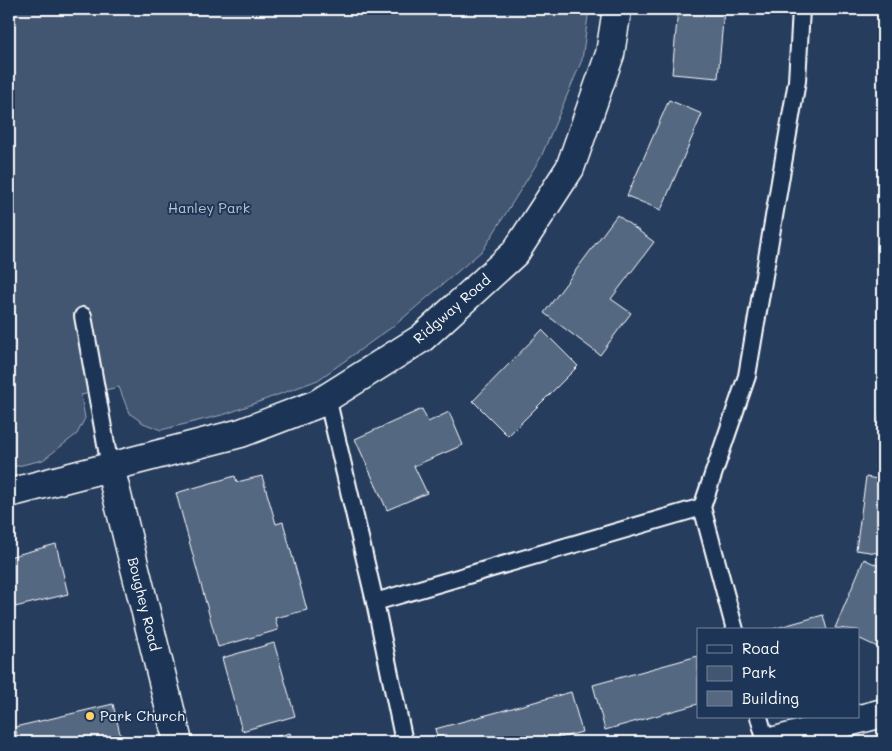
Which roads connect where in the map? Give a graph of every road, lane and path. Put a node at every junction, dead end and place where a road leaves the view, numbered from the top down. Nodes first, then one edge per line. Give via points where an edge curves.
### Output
1 (618, 9) edge
2 (801, 9) edge
3 (83, 316) dead end
4 (327, 397) junction
5 (110, 467) junction
6 (9, 493) edge
7 (702, 507) junction
8 (375, 602) junction
9 (734, 628) edge
10 (883, 713) edge
11 (759, 718) edge
12 (178, 742) edge
13 (404, 742) edge
14 (766, 742) edge
15 (771, 742) edge

1 - 4 street, Ridgway Road via 610,54 570,168 515,253 422,338
2 - 7 lane via 797,80 747,376
3 - 5 lane
4 - 5 street, Ridgway Road via 317,404 241,433
4 - 8 lane
5 - 6 street, Ridgway Road
5 - 12 street, Boughey Road
7 - 8 lane
7 - 9 lane
8 - 13 lane
10 - 15 street
11 - 14 lane

